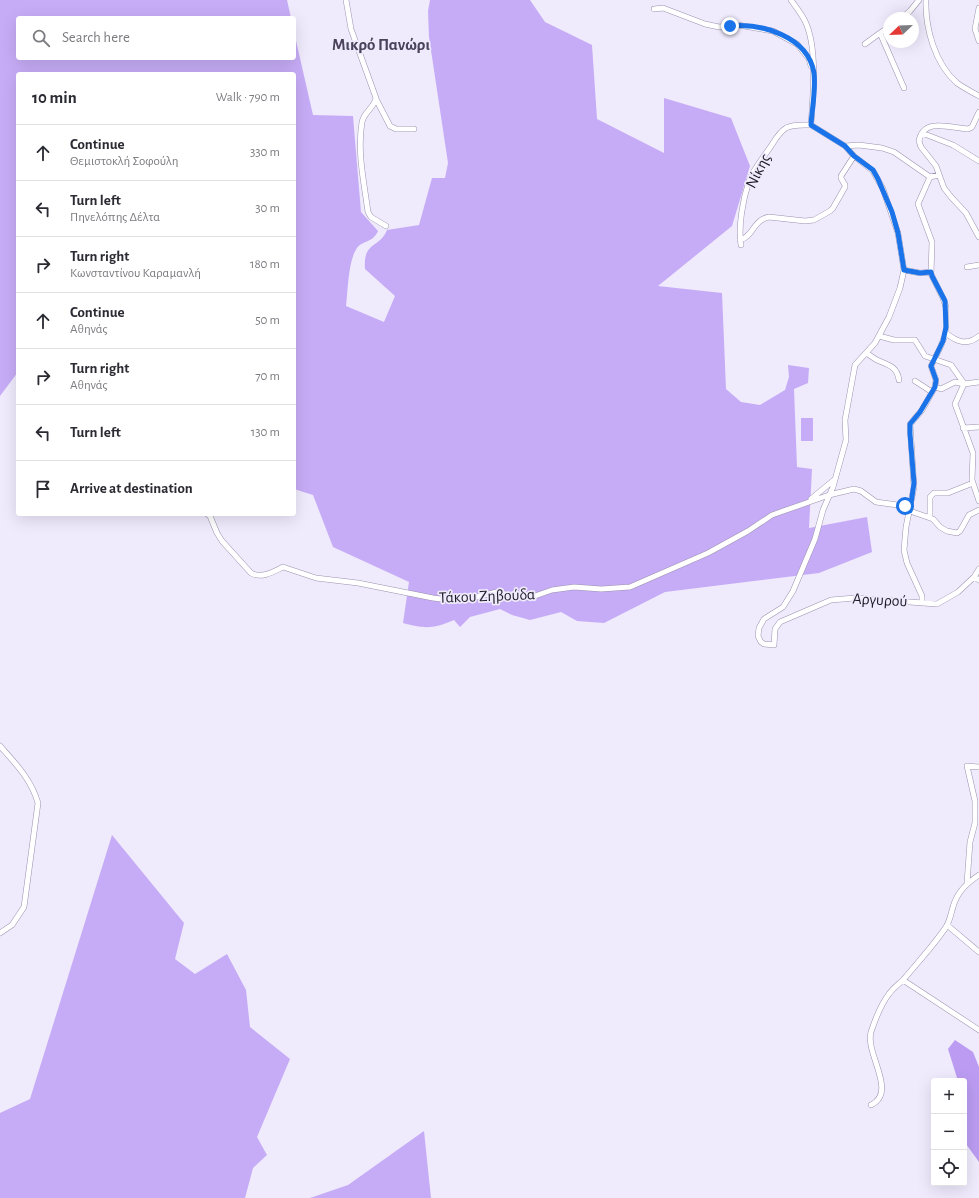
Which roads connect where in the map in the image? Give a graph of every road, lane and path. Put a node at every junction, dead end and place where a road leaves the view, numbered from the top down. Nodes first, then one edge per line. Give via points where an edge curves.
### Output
1 (346, 0) edge
2 (791, 0) edge
3 (919, 0) edge
4 (926, 0) edge
5 (979, 8) edge
6 (654, 9) dead end
7 (909, 12) edge
8 (883, 31) edge
9 (880, 33) junction
10 (979, 41) edge
11 (865, 44) dead end
12 (814, 72) junction
13 (904, 88) dead end
14 (979, 96) edge
15 (376, 98) junction
16 (979, 112) edge
17 (811, 125) junction
18 (414, 129) dead end
19 (922, 133) junction
20 (845, 146) junction
21 (854, 156) junction
22 (979, 161) edge
23 (939, 175) junction
24 (930, 177) junction
25 (386, 226) dead end
26 (979, 237) edge
27 (979, 265) edge
28 (967, 267) dead end
29 (904, 270) junction
30 (931, 272) junction
31 (946, 333) junction
32 (879, 336) junction
33 (979, 336) edge
34 (866, 353) junction
35 (935, 359) junction
36 (899, 380) dead end
37 (915, 381) dead end
38 (979, 382) edge
39 (964, 384) junction
40 (933, 389) junction
41 (979, 427) edge
42 (963, 428) junction
43 (835, 480) junction
44 (973, 483) junction
45 (830, 495) junction
46 (979, 501) edge
47 (807, 502) junction
48 (979, 510) edge
49 (910, 511) junction
50 (210, 516) edge
51 (930, 518) junction
52 (979, 569) edge
53 (976, 578) edge
54 (922, 603) junction
55 (0, 746) edge
56 (979, 767) edge
57 (979, 875) edge
58 (967, 883) junction
59 (947, 925) junction
60 (0, 933) edge
61 (979, 952) edge
62 (903, 980) junction
63 (979, 1030) edge
64 (870, 1105) dead end

1 - 15 street via 351,29
2 - 12 street via 805,20 809,31
3 - 7 street
4 - 14 street via 927,24 939,57 957,82
5 - 10 street via 975,29
6 - 12 street via 663,8 719,27 738,25 773,31 797,44 809,59
8 - 9 street
9 - 11 street
9 - 13 street
12 - 17 street
15 - 18 street via 390,126 396,129
15 - 25 street via 373,106 363,117 360,152 368,214
16 - 19 street via 974,124 968,129 932,126
17 - 20 street
17 - 21 street, Νίκης via 786,128 778,135 755,170 749,180 745,198 740,224 740,242 756,223 764,218 810,222 830,211 845,185 840,178
19 - 22 street via 954,145
19 - 23 street via 920,145 934,163
20 - 21 street
20 - 24 street via 882,148 894,152
21 - 29 street via 873,170 883,189 898,233
23 - 24 street
23 - 26 street via 944,188 966,213
24 - 30 street via 918,204 931,239
27 - 28 street
29 - 30 street
29 - 32 street via 900,288
30 - 31 street via 945,301
31 - 33 street via 964,342 971,342
31 - 35 street
32 - 34 street
32 - 35 street via 894,340 915,340 924,354
34 - 36 street via 891,365
34 - 43 street via 855,365 845,420 846,440
35 - 39 street via 951,365
35 - 40 street via 931,368 936,382
37 - 40 street
38 - 39 street
39 - 40 street via 955,382 941,389
39 - 42 street via 955,404
40 - 49 street via 910,424 914,483
41 - 42 street
42 - 44 street via 974,453
43 - 45 street
43 - 47 street
44 - 46 street
44 - 51 street via 948,493 934,493 930,498
45 - 47 street, Τάκου Ζηβούδα
45 - 49 street, Τάκου Ζηβούδα via 857,489 876,502 903,505
45 - 54 street, Αργυρού via 793,591 783,607 764,618 759,628 758,636 761,642 774,645 775,629 783,619 832,600 855,598
47 - 50 street, Τάκου Ζηβούδα via 772,515 708,553 630,587 574,587 520,598 497,592 468,599 449,600 316,578 283,567 255,575 222,541
48 - 51 street, Τάκου Ζηβούδα via 969,515 957,533 940,527
49 - 51 street, Τάκου Ζηβούδα
49 - 54 street via 904,553 922,596
52 - 53 street, Αργυρού
53 - 54 street, Αργυρού via 937,604
55 - 60 street via 24,773 38,803 24,907 12,925
56 - 58 street via 968,766 975,801 975,823 970,842
57 - 58 street
58 - 59 street via 956,898
59 - 61 street
59 - 62 street
62 - 63 street
62 - 64 street via 885,999 870,1036 872,1053 882,1086 878,1100

